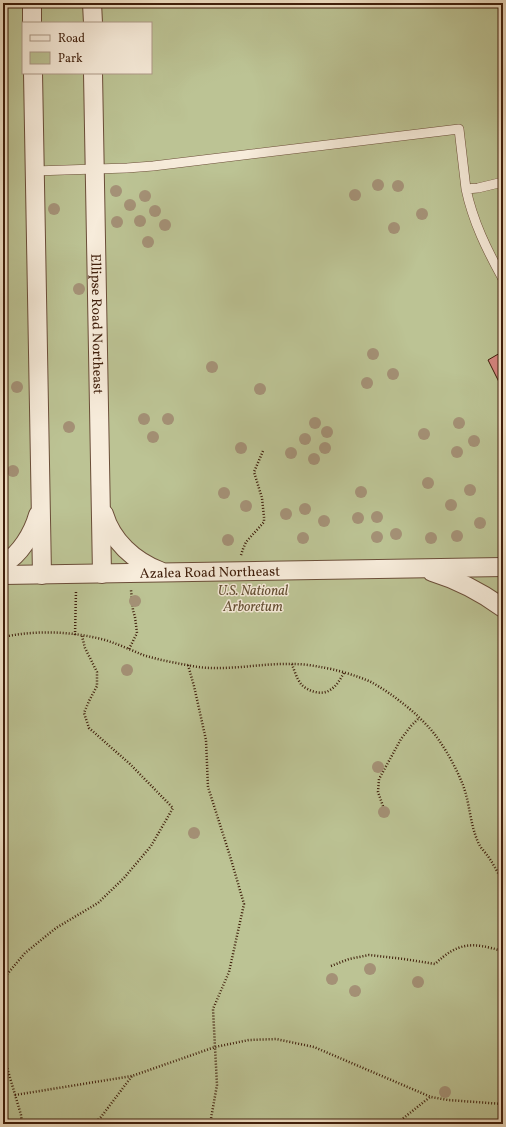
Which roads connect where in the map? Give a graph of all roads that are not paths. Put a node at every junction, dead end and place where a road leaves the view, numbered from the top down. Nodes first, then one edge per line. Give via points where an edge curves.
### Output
1 (32, 3) edge
2 (92, 3) edge
3 (32, 22) edge
4 (93, 22) edge
5 (33, 74) edge
6 (94, 74) edge
7 (95, 169) junction
8 (34, 171) junction
9 (503, 182) edge
10 (466, 189) junction
11 (503, 279) edge
12 (40, 502) junction
13 (101, 504) junction
14 (3, 564) edge
15 (503, 567) edge
16 (418, 568) junction
17 (164, 573) junction
18 (102, 574) junction
19 (42, 575) junction
20 (3, 576) edge
21 (503, 608) edge

1 - 3 street
2 - 4 street
5 - 8 street
6 - 7 street, Ellipse Road Northeast
7 - 8 lane
7 - 10 lane via 153,166 459,129
7 - 13 street, Ellipse Road Northeast
8 - 12 street
9 - 10 lane
10 - 11 lane via 479,233
12 - 14 street via 36,520 28,537 18,551
12 - 19 street
13 - 17 street via 114,537 125,550 137,560
13 - 18 street, Ellipse Road Northeast
15 - 16 street, Azalea Road Northeast
16 - 17 street, Azalea Road Northeast
16 - 21 street, Azalea Road Northeast via 473,588
17 - 18 street, Azalea Road Northeast
18 - 19 street, Azalea Road Northeast
19 - 20 street, Azalea Road Northeast

